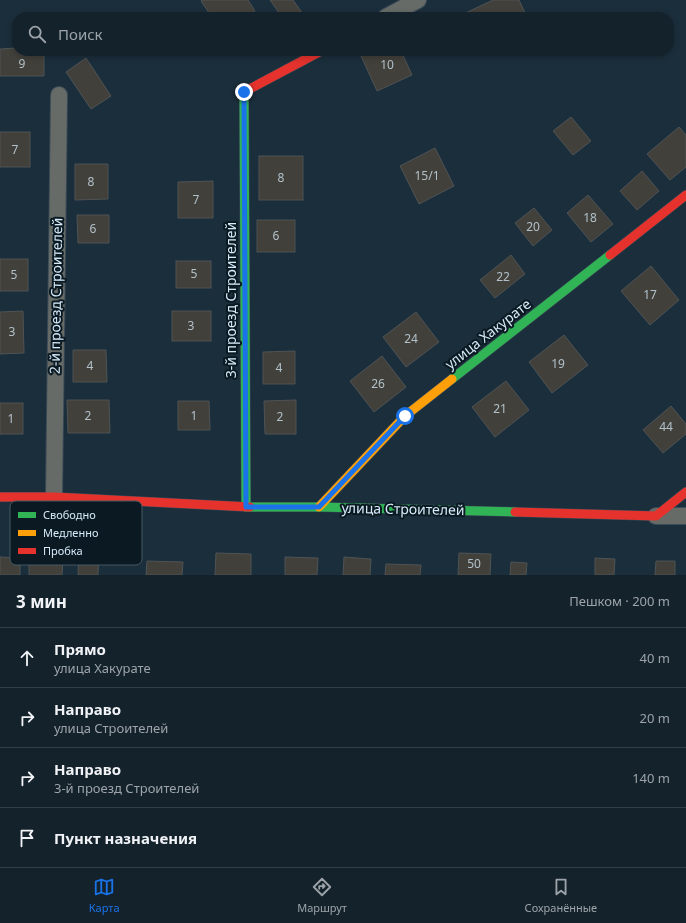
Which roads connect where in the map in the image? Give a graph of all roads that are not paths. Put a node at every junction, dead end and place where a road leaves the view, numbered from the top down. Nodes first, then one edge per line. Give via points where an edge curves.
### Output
1 (418, 0) edge
2 (395, 12) edge
3 (312, 56) edge
4 (59, 95) dead end
5 (686, 195) edge
6 (686, 492) edge
7 (0, 497) edge
8 (54, 497) junction
9 (131, 501) edge
10 (142, 502) edge
11 (246, 507) junction
12 (319, 507) junction
13 (656, 516) junction
14 (686, 516) edge

1 - 2 street
3 - 11 street, 3-й проезд Строителей via 244,92
4 - 8 street, 2-й проезд Строителей
5 - 12 street, улица Хакурате via 405,416
6 - 13 street
7 - 8 street, улица Строителей
8 - 9 street, улица Строителей
10 - 11 street, улица Строителей
11 - 12 street, улица Строителей
12 - 13 street, улица Строителей
13 - 14 street, улица Строителей

